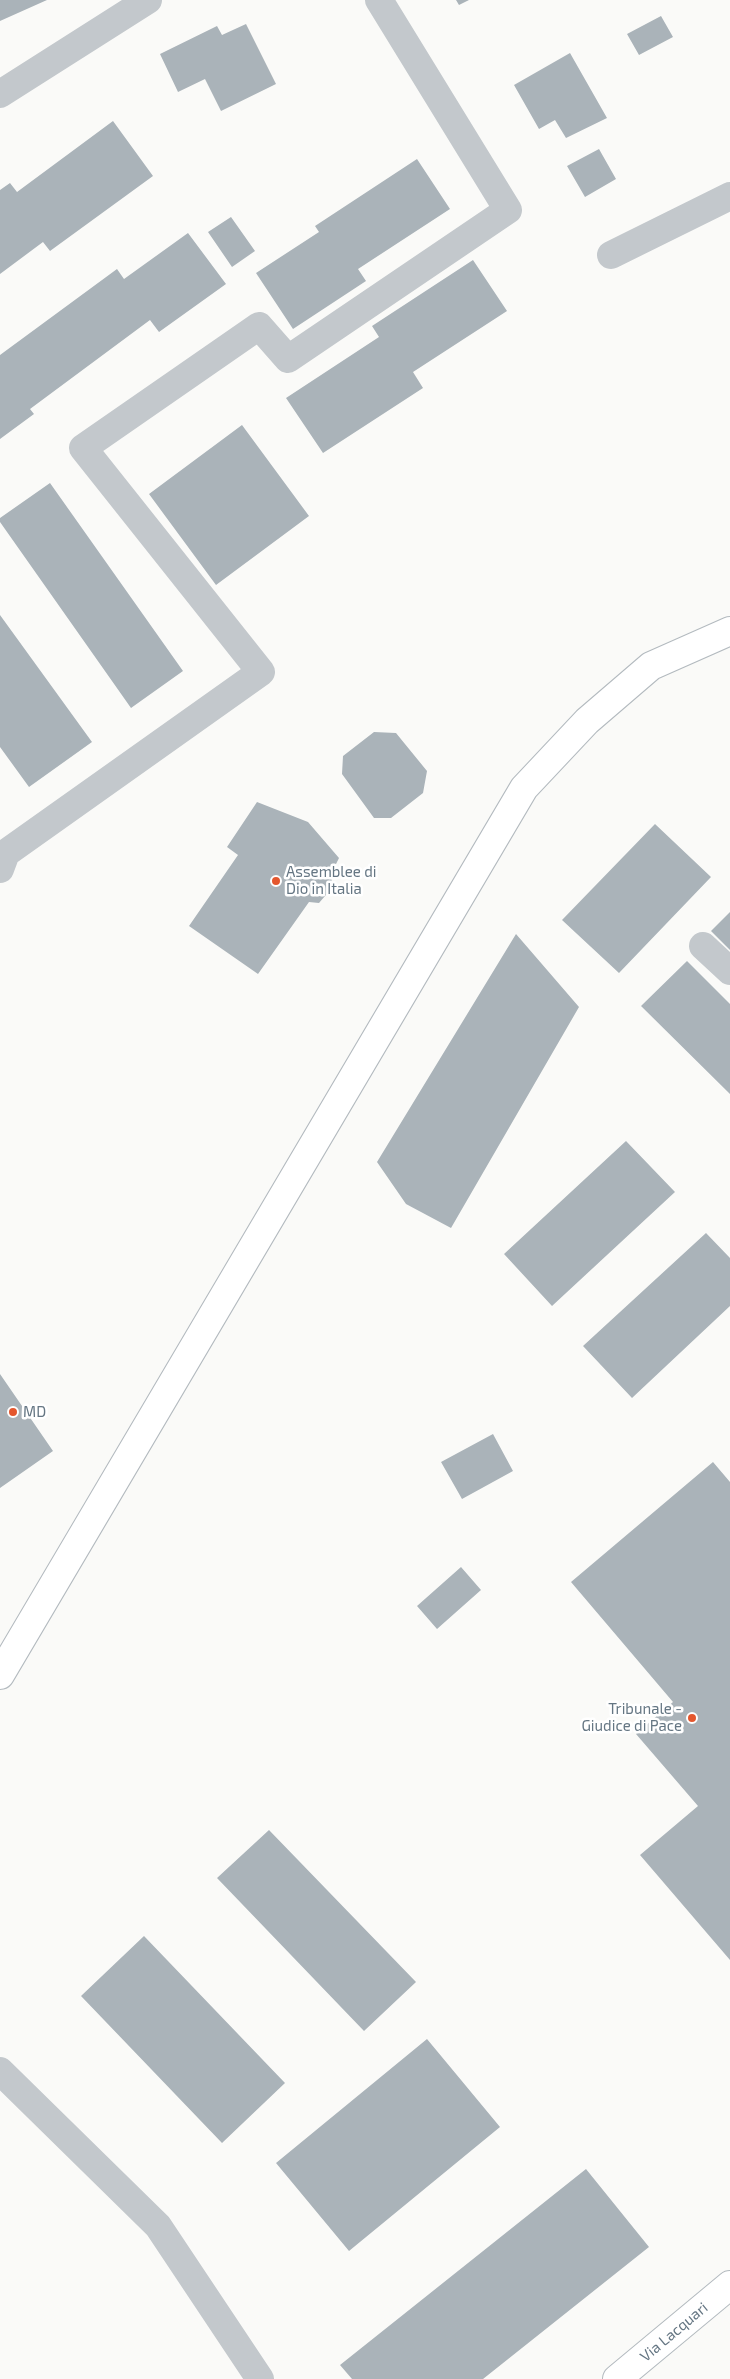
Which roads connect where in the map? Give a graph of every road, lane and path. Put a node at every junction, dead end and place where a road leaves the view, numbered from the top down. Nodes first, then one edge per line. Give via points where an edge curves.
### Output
1 (148, 0) edge
2 (379, 0) edge
3 (0, 94) edge
4 (730, 196) edge
5 (611, 255) dead end
6 (730, 631) edge
7 (2, 855) edge
8 (703, 946) dead end
9 (730, 971) edge
10 (0, 1675) edge
11 (0, 2071) edge
12 (730, 2285) edge
13 (260, 2379) edge
14 (617, 2379) edge

1 - 3 street
2 - 7 street via 508,210 288,359 259,326 83,448 260,672
4 - 5 street
6 - 10 street via 651,666 587,721 524,788
8 - 9 street
11 - 13 street via 158,2226
12 - 14 street, Via Lacquari

